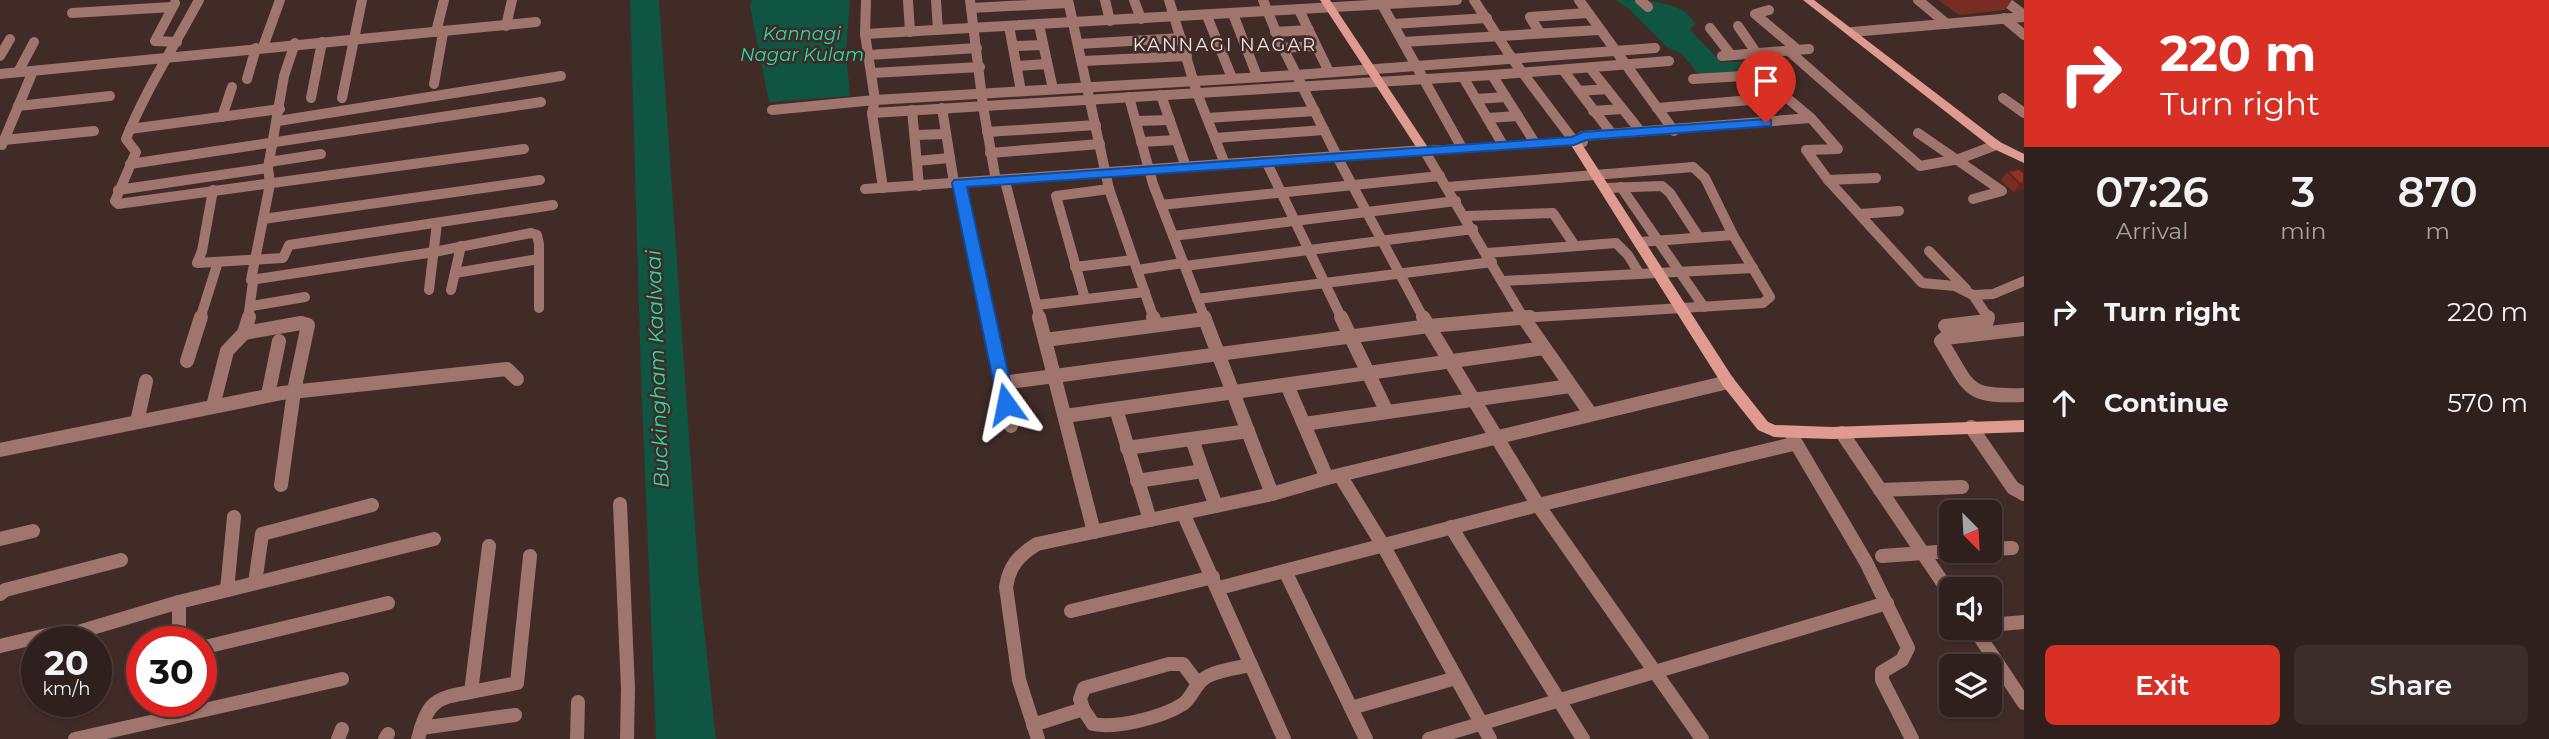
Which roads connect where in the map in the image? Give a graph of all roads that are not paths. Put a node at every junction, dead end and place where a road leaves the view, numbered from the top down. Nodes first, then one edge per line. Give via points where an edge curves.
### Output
1 (200, 0) edge
2 (280, 0) edge
3 (362, 0) edge
4 (444, 0) edge
5 (512, 0) edge
6 (866, 0) edge
7 (908, 0) edge
8 (936, 0) edge
9 (1105, 0) edge
10 (1115, 0) edge
11 (1134, 0) edge
12 (1169, 0) edge
13 (1263, 0) edge
14 (1457, 0) edge
15 (1474, 0) edge
16 (1578, 0) edge
17 (1808, 0) edge
18 (1917, 0) edge
19 (2004, 0) edge
20 (1068, 1) edge
21 (1417, 1) edge
22 (1438, 1) edge
23 (1033, 2) edge
24 (174, 3) edge
25 (1003, 3) edge
26 (1381, 3) edge
27 (971, 4) edge
28 (1329, 4) edge
29 (1299, 10) junction
30 (1769, 10) dead end
31 (1266, 12) junction
32 (72, 13) dead end
33 (1587, 13) junction
34 (1233, 14) junction
35 (1552, 15) junction
36 (1207, 16) junction
37 (2024, 16) edge
38 (1175, 17) junction
39 (1487, 18) junction
40 (2004, 18) junction
41 (1141, 19) junction
42 (1457, 20) junction
43 (1110, 21) junction
44 (536, 22) dead end
45 (1428, 22) junction
46 (1075, 23) junction
47 (1947, 23) junction
48 (1393, 24) junction
49 (1039, 25) junction
50 (506, 26) junction
51 (1009, 26) junction
52 (1738, 26) dead end
53 (974, 28) junction
54 (1710, 28) dead end
55 (938, 30) junction
56 (1309, 30) junction
57 (1600, 30) junction
58 (1565, 31) junction
59 (439, 32) junction
60 (910, 32) junction
61 (1275, 32) junction
62 (1852, 32) junction
63 (1240, 33) junction
64 (1540, 33) junction
65 (865, 34) junction
66 (1215, 35) junction
67 (2024, 35) edge
68 (1498, 36) junction
69 (352, 38) junction
70 (1181, 38) junction
71 (1469, 38) junction
72 (10, 39) dead end
73 (1145, 40) junction
74 (1439, 40) junction
75 (34, 42) dead end
76 (177, 42) junction
77 (322, 42) junction
78 (1115, 42) junction
79 (1403, 42) junction
80 (295, 43) junction
81 (1079, 44) junction
82 (1043, 45) junction
83 (1013, 46) junction
84 (1316, 46) junction
85 (259, 47) junction
86 (977, 48) junction
87 (1282, 48) junction
88 (1655, 48) dead end
89 (1247, 49) junction
90 (1799, 50) junction
91 (939, 51) junction
92 (1221, 51) junction
93 (1614, 52) junction
94 (905, 53) junction
95 (1757, 54) junction
96 (869, 55) junction
97 (0, 56) edge
98 (1188, 56) junction
99 (164, 58) junction
100 (1149, 58) junction
101 (1119, 60) junction
102 (1513, 60) junction
103 (1083, 61) junction
104 (1669, 61) dead end
105 (1048, 64) junction
106 (1624, 65) junction
107 (1017, 66) junction
108 (1416, 66) junction
109 (980, 67) junction
110 (1590, 68) junction
111 (941, 69) junction
112 (1370, 69) junction
113 (1563, 70) junction
114 (33, 71) junction
115 (907, 71) junction
116 (18, 72) junction
117 (1329, 72) junction
118 (872, 73) junction
119 (1523, 73) junction
120 (0, 74) edge
121 (1296, 75) junction
122 (1492, 75) junction
123 (561, 76) dead end
124 (1257, 76) junction
125 (1463, 77) junction
126 (1232, 78) junction
127 (247, 79) dead end
128 (1423, 79) junction
129 (1693, 79) dead end
130 (1195, 80) junction
131 (1378, 82) junction
132 (434, 84) dead end
133 (1302, 86) junction
134 (233, 87) dead end
135 (1088, 87) junction
136 (1053, 89) junction
137 (1607, 89) junction
138 (1021, 91) junction
139 (1579, 91) junction
140 (982, 93) junction
141 (1197, 93) junction
142 (1161, 95) junction
143 (110, 96) dead end
144 (1129, 97) junction
145 (1506, 97) junction
146 (1787, 97) junction
147 (2003, 97) dead end
148 (311, 98) dead end
149 (342, 99) dead end
150 (1090, 99) junction
151 (1476, 99) junction
152 (875, 100) junction
153 (541, 102) dead end
154 (1723, 102) junction
155 (18, 106) junction
156 (983, 106) junction
157 (942, 108) junction
158 (1657, 108) junction
159 (280, 109) junction
160 (1622, 109) junction
161 (772, 110) dead end
162 (912, 110) junction
163 (1315, 111) junction
164 (1593, 111) junction
165 (872, 113) junction
166 (1277, 113) junction
167 (2024, 113) edge
168 (1245, 116) junction
169 (1518, 116) junction
170 (222, 117) junction
171 (1207, 118) junction
172 (1487, 118) junction
173 (1811, 118) junction
174 (1170, 120) junction
175 (278, 121) junction
176 (1136, 121) junction
177 (1096, 125) junction
178 (1744, 125) junction
179 (1059, 127) junction
180 (130, 129) junction
181 (1028, 129) junction
182 (1324, 130) junction
183 (93, 131) dead end
184 (1674, 131) junction
185 (987, 132) junction
186 (1286, 132) junction
187 (1641, 132) junction
188 (1918, 133) dead end
189 (946, 134) junction
190 (1612, 134) junction
191 (1695, 134) dead end
192 (915, 135) junction
193 (1253, 135) junction
194 (1215, 138) junction
195 (274, 140) junction
196 (1177, 140) junction
197 (1574, 141) junction
198 (1141, 142) junction
199 (1535, 143) junction
200 (2, 144) edge
201 (1100, 144) junction
202 (1503, 145) junction
203 (1996, 145) junction
204 (1063, 147) junction
205 (1461, 148) junction
206 (1853, 148) dead end
207 (524, 149) dead end
208 (1838, 149) junction
209 (1032, 150) junction
210 (1424, 150) junction
211 (990, 153) junction
212 (321, 154) dead end
213 (1335, 156) junction
214 (950, 158) junction
215 (1959, 159) junction
216 (2024, 159) edge
217 (917, 161) junction
218 (1266, 161) junction
219 (130, 164) junction
220 (1225, 164) junction
221 (268, 165) junction
222 (1186, 167) junction
223 (1149, 170) junction
224 (1106, 173) junction
225 (1596, 173) junction
226 (1876, 177) dead end
227 (540, 180) dead end
228 (1828, 180) junction
229 (1001, 181) junction
230 (1444, 181) junction
231 (956, 183) junction
232 (270, 184) junction
233 (1351, 184) junction
234 (919, 186) junction
235 (883, 188) junction
236 (1613, 188) junction
237 (865, 189) dead end
238 (1109, 189) junction
239 (118, 190) junction
240 (214, 190) junction
241 (1281, 192) junction
242 (1973, 199) dead end
243 (1456, 201) junction
244 (553, 205) dead end
245 (1161, 205) junction
246 (1899, 211) dead end
247 (1367, 213) junction
248 (1860, 214) junction
249 (1466, 216) junction
250 (263, 219) junction
251 (1296, 222) junction
252 (437, 223) junction
253 (1473, 229) junction
254 (1733, 235) junction
255 (1173, 236) junction
256 (1698, 236) junction
257 (1658, 240) junction
258 (1382, 242) junction
259 (1640, 242) junction
260 (461, 246) junction
261 (1575, 246) junction
262 (1310, 251) junction
263 (1929, 251) dead end
264 (434, 252) junction
265 (253, 257) junction
266 (1489, 258) junction
267 (539, 259) junction
268 (218, 262) junction
269 (1135, 265) junction
270 (1184, 265) junction
271 (1075, 267) junction
272 (1753, 268) junction
273 (1680, 271) junction
274 (1660, 272) junction
275 (455, 273) junction
276 (1399, 273) junction
277 (1639, 273) junction
278 (1503, 281) junction
279 (2024, 281) edge
280 (253, 282) junction
281 (1325, 282) junction
282 (429, 290) dead end
283 (452, 290) dead end
284 (1144, 292) junction
285 (1970, 292) junction
286 (305, 297) dead end
287 (1085, 299) junction
288 (1197, 299) junction
289 (1037, 305) junction
290 (252, 306) junction
291 (539, 307) dead end
292 (1704, 307) junction
293 (1683, 309) junction
294 (1524, 318) junction
295 (1205, 319) junction
296 (1156, 326) junction
297 (1429, 326) junction
298 (1945, 326) dead end
299 (2024, 329) edge
300 (244, 333) junction
301 (1351, 337) junction
302 (1045, 340) junction
303 (279, 341) dead end
304 (1544, 348) junction
305 (1218, 355) junction
306 (187, 360) dead end
307 (1449, 361) junction
308 (1368, 373) junction
309 (1055, 377) junction
310 (517, 379) dead end
311 (146, 381) dead end
312 (1728, 382) junction
313 (1002, 383) junction
314 (1287, 384) junction
315 (1570, 386) junction
316 (294, 391) junction
317 (1233, 392) junction
318 (2024, 395) edge
319 (268, 396) junction
320 (1472, 400) junction
321 (213, 406) junction
322 (1116, 409) junction
323 (1387, 412) junction
324 (1590, 413) junction
325 (1065, 416) junction
326 (137, 422) junction
327 (1304, 424) junction
328 (1011, 426) dead end
329 (2024, 426) edge
330 (1971, 427) junction
331 (1248, 431) junction
332 (1842, 433) junction
333 (1793, 438) junction
334 (1192, 439) junction
335 (1496, 440) junction
336 (1127, 448) junction
337 (0, 450) edge
338 (1203, 471) junction
339 (1334, 477) junction
340 (1137, 481) junction
341 (281, 485) dead end
342 (1962, 487) dead end
343 (1880, 490) junction
344 (2024, 494) edge
345 (1272, 495) junction
346 (620, 504) dead end
347 (372, 505) dead end
348 (1538, 505) junction
349 (1216, 506) junction
350 (1183, 513) junction
351 (234, 517) dead end
352 (1150, 520) junction
353 (1451, 527) junction
354 (33, 531) dead end
355 (1094, 532) junction
356 (0, 539) edge
357 (435, 539) dead end
358 (489, 546) dead end
359 (1384, 547) junction
360 (2002, 548) edge
361 (2012, 548) dead end
362 (1939, 552) edge
363 (1923, 553) junction
364 (530, 556) dead end
365 (1882, 556) dead end
366 (121, 560) dead end
367 (1285, 572) junction
368 (1939, 577) edge
369 (1216, 582) junction
370 (255, 583) junction
371 (227, 590) junction
372 (0, 594) edge
373 (179, 602) junction
374 (388, 603) dead end
375 (1887, 603) junction
376 (1071, 611) dead end
377 (2024, 622) edge
378 (2002, 624) edge
379 (178, 626) edge
380 (1982, 640) edge
381 (217, 644) edge
382 (0, 646) edge
383 (1251, 665) junction
384 (1655, 671) junction
385 (1457, 678) junction
386 (342, 680) dead end
387 (1198, 684) junction
388 (471, 692) junction
389 (1560, 701) junction
390 (578, 702) dead end
391 (2024, 703) edge
392 (1351, 708) junction
393 (1083, 709) junction
394 (515, 715) dead end
395 (162, 718) joint
396 (1482, 724) junction
397 (1035, 732) edge
398 (420, 733) edge
399 (75, 739) edge
400 (577, 739) edge
401 (627, 739) edge
402 (1284, 739) edge
403 (1366, 739) edge
404 (1429, 739) edge
405 (1490, 739) edge
406 (1583, 739) edge
407 (1702, 739) edge
408 (1912, 739) edge

1 - 76 street
2 - 85 street
3 - 69 street
4 - 59 street
5 - 50 street
6 - 65 street
7 - 60 street
8 - 55 street
9 - 10 street
9 - 43 street
11 - 41 street
12 - 38 street
13 - 31 street
14 - 22 street
15 - 39 street
16 - 33 street
17 - 62 street
18 - 47 street
19 - 37 street
20 - 23 street
20 - 46 street
21 - 22 street
21 - 26 street
23 - 25 street
24 - 32 street
24 - 76 street via 155,41
25 - 27 street
26 - 28 street
26 - 48 street
27 - 53 street
28 - 29 street
28 - 112 street
29 - 31 street
29 - 56 street
30 - 90 street via 1755,14
31 - 34 street
31 - 61 street
33 - 35 street
33 - 57 street
34 - 36 street
34 - 63 street
35 - 58 street
35 - 64 street via 1530,17
36 - 38 street
36 - 66 street
37 - 40 street
38 - 41 street
38 - 70 street
39 - 42 street
39 - 68 street
40 - 47 street
40 - 67 street
41 - 43 street
42 - 45 street
42 - 71 street
43 - 46 street
44 - 50 street
45 - 48 street
45 - 74 street
46 - 49 street
46 - 81 street
47 - 62 street
48 - 79 street
49 - 51 street
49 - 82 street
50 - 59 street
51 - 53 street
51 - 83 street
52 - 95 street
53 - 55 street
53 - 86 street
54 - 95 street via 1727,56
55 - 60 street
56 - 61 street
56 - 84 street
57 - 58 street
57 - 93 street
58 - 64 street
59 - 69 street
59 - 132 street
60 - 65 street
61 - 87 street
62 - 203 street
63 - 66 street
63 - 89 street
64 - 68 street
65 - 96 street
66 - 92 street
68 - 71 street
68 - 102 street
69 - 77 street
69 - 149 street
70 - 73 street
70 - 98 street
71 - 74 street
72 - 97 street
73 - 78 street
73 - 100 street
74 - 79 street
75 - 116 street
76 - 99 street
77 - 80 street
77 - 148 street
78 - 81 street
78 - 101 street
79 - 108 street
80 - 85 street
80 - 159 street
81 - 103 street
82 - 83 street
82 - 105 street
83 - 107 street
84 - 87 street
84 - 117 street
85 - 99 street
85 - 127 street
86 - 91 street
86 - 109 street
87 - 121 street
88 - 93 street
89 - 92 street
89 - 124 street
90 - 95 street
90 - 215 street via 1920,166
91 - 94 street
91 - 111 street
92 - 126 street
93 - 102 street
93 - 106 street
94 - 96 street
94 - 115 street
96 - 118 street
98 - 100 street
98 - 130 street
99 - 114 street
99 - 180 street
100 - 101 street
101 - 103 street
102 - 108 street
102 - 119 street
103 - 135 street
104 - 106 street
105 - 107 street
105 - 136 street
106 - 110 street
106 - 158 street
107 - 138 street
108 - 112 street
108 - 128 street
109 - 111 street
109 - 140 street
110 - 113 street
110 - 137 street
111 - 115 street
112 - 117 street
112 - 131 street
113 - 119 street
113 - 139 street
114 - 116 street
114 - 155 street
115 - 118 street
116 - 120 street
117 - 121 street
118 - 152 street
119 - 122 street
119 - 197 street
121 - 124 street
121 - 133 street
122 - 125 street
122 - 145 street
123 - 175 street
124 - 126 street
125 - 128 street
125 - 151 street
126 - 130 street
128 - 131 street
128 - 205 street
129 - 146 street via 1760,75
130 - 135 street
130 - 141 street
131 - 133 street
131 - 210 street
133 - 141 street
133 - 163 street
134 - 170 street
135 - 136 street
135 - 150 street
136 - 138 street
137 - 139 street
137 - 160 street
138 - 140 street
139 - 164 street
140 - 152 street
140 - 156 street
141 - 142 street
141 - 171 street
142 - 144 street
142 - 174 street
143 - 155 street
144 - 150 street
144 - 176 street
145 - 151 street
145 - 169 street
146 - 154 street
146 - 173 street
147 - 167 street
150 - 156 street
150 - 177 street
151 - 172 street
152 - 161 street
152 - 165 street
153 - 195 street
154 - 158 street
154 - 178 street
155 - 200 street
156 - 157 street
156 - 185 street
157 - 162 street
157 - 189 street
158 - 184 street
159 - 170 street
159 - 175 street
160 - 164 street
160 - 187 street
162 - 165 street
162 - 192 street
163 - 166 street
163 - 182 street
164 - 190 street
165 - 235 street
166 - 168 street
166 - 186 street
168 - 171 street
168 - 193 street
169 - 172 street
169 - 199 street
170 - 180 street
171 - 194 street
172 - 202 street
173 - 178 street
173 - 208 street
174 - 176 street
174 - 196 street
175 - 195 street
176 - 198 street
177 - 179 street
177 - 201 street
178 - 184 street
179 - 181 street
179 - 204 street
180 - 219 street via 126,139 136,152
181 - 185 street
181 - 209 street
182 - 186 street
182 - 213 street
183 - 200 street
184 - 187 street
185 - 211 street
186 - 193 street
187 - 190 street
188 - 215 street
189 - 192 street
189 - 214 street
190 - 197 street
191 - 197 street
192 - 217 street
193 - 194 street
194 - 220 street
195 - 219 street
195 - 221 street
196 - 198 street
196 - 222 street
197 - 199 street
197 - 225 street
198 - 223 street
199 - 202 street
201 - 204 street
201 - 224 street
202 - 205 street
203 - 215 street
203 - 216 street
204 - 209 street
205 - 210 street
206 - 208 street
207 - 232 street
208 - 228 street via 1806,148
209 - 211 street
210 - 213 street
210 - 230 street
211 - 229 street
212 - 221 street
213 - 218 street
213 - 233 street
214 - 217 street
214 - 231 street
215 - 242 street via 2002,191
217 - 234 street
218 - 220 street
218 - 241 street
219 - 239 street
220 - 222 street
221 - 232 street
221 - 239 street
222 - 223 street
223 - 224 street
223 - 245 street
224 - 229 street
224 - 238 street
225 - 230 street
225 - 236 street
225 - 254 street via 1693,167 1705,178
226 - 228 street
227 - 250 street
228 - 248 street
229 - 231 street
229 - 289 street
230 - 233 street
230 - 243 street
231 - 234 street
231 - 313 street
232 - 240 street
232 - 250 street
233 - 241 street
233 - 247 street
234 - 235 street
235 - 237 street
236 - 256 street via 1655,185 1666,189
236 - 257 street
236 - 259 street
238 - 269 street
238 - 271 street via 1056,196
239 - 240 street via 115,201 124,204
240 - 268 street via 197,263
241 - 245 street
241 - 251 street
243 - 247 street
243 - 249 street
244 - 252 street
245 - 255 street
246 - 248 street
247 - 251 street
247 - 258 street
248 - 285 street via 1922,283
249 - 253 street
249 - 261 street via 1557,210
250 - 265 street
251 - 255 street
251 - 262 street
252 - 264 street
252 - 265 street via 289,245 283,258
253 - 258 street
253 - 266 street
254 - 256 street
254 - 272 street
255 - 270 street
256 - 257 street
257 - 259 street
257 - 273 street
258 - 262 street
258 - 276 street
259 - 274 street
260 - 264 street
260 - 267 street via 531,233 537,235
260 - 275 street
261 - 266 street
261 - 277 street via 1616,243
262 - 270 street
262 - 281 street
263 - 285 street
264 - 280 street
264 - 282 street
265 - 268 street
265 - 280 street
266 - 276 street
266 - 278 street
267 - 275 street
267 - 291 street
268 - 306 street
269 - 270 street
269 - 271 street
269 - 284 street
270 - 288 street
271 - 287 street
272 - 273 street
272 - 292 street via 1769,301
273 - 274 street
273 - 292 street
274 - 277 street
274 - 293 street
275 - 283 street
276 - 281 street
276 - 297 street
277 - 278 street
278 - 294 street
279 - 285 street via 1993,294
280 - 290 street
281 - 288 street
281 - 301 street
284 - 287 street
284 - 296 street
285 - 298 street via 1987,321
286 - 290 street
287 - 289 street
288 - 295 street
289 - 302 street
290 - 300 street
292 - 293 street
293 - 294 street
293 - 312 street
294 - 297 street
294 - 304 street
295 - 296 street
295 - 305 street
296 - 302 street
297 - 301 street
297 - 307 street
299 - 318 street via 1941,341 1971,389
300 - 316 street via 307,323
300 - 321 street via 228,351
301 - 305 street
301 - 308 street
302 - 309 street
303 - 319 street
304 - 307 street
304 - 315 street
305 - 309 street
305 - 317 street
307 - 308 street
307 - 320 street
308 - 314 street
308 - 323 street
309 - 313 street
309 - 325 street
310 - 316 street via 507,369
311 - 326 street
312 - 324 street
312 - 333 street via 1763,426
313 - 328 street
314 - 317 street
314 - 327 street
315 - 320 street
315 - 324 street
316 - 319 street
316 - 341 street
317 - 322 street
317 - 331 street
319 - 321 street
320 - 323 street
320 - 335 street
321 - 326 street
322 - 325 street
322 - 336 street
323 - 327 street
324 - 335 street
325 - 355 street
326 - 337 street
327 - 339 street
329 - 330 street
330 - 332 street
330 - 344 street via 2013,488
331 - 334 street
331 - 345 street
332 - 333 street
332 - 343 street
333 - 348 street
333 - 375 street
334 - 336 street
334 - 338 street
335 - 339 street
335 - 348 street
336 - 340 street
338 - 340 street
338 - 349 street
339 - 345 street
339 - 359 street
340 - 352 street
342 - 343 street
343 - 363 street
345 - 349 street
346 - 401 street
347 - 370 street via 263,533
348 - 353 street
348 - 384 street
349 - 350 street
350 - 352 street
350 - 369 street
351 - 371 street
352 - 355 street
353 - 359 street
353 - 389 street
354 - 356 street
355 - 397 street via 1037,544 1019,554 1007,573 1019,680
357 - 370 street
358 - 388 street
359 - 367 street
359 - 385 street
360 - 361 street
362 - 363 street
363 - 365 street
363 - 368 street
364 - 388 street via 517,683
366 - 372 street
367 - 369 street
367 - 392 street
369 - 376 street
369 - 383 street
370 - 371 street
371 - 373 street
373 - 379 street
373 - 382 street via 75,634 51,634
374 - 381 street
375 - 384 street
375 - 408 street via 1908,648 1901,662 1882,672 1882,680
377 - 378 street
380 - 391 street
383 - 387 street via 1208,676
383 - 402 street
384 - 389 street
384 - 407 street
385 - 392 street
385 - 396 street
386 - 395 street
387 - 393 street via 1175,709 1121,725 1098,726
387 - 393 street via 1182,664 1169,664 1084,688
388 - 398 street via 433,702 425,712
389 - 396 street
389 - 406 street
390 - 400 street
392 - 403 street
393 - 397 street
394 - 398 street
395 - 399 street
396 - 404 street
396 - 405 street

